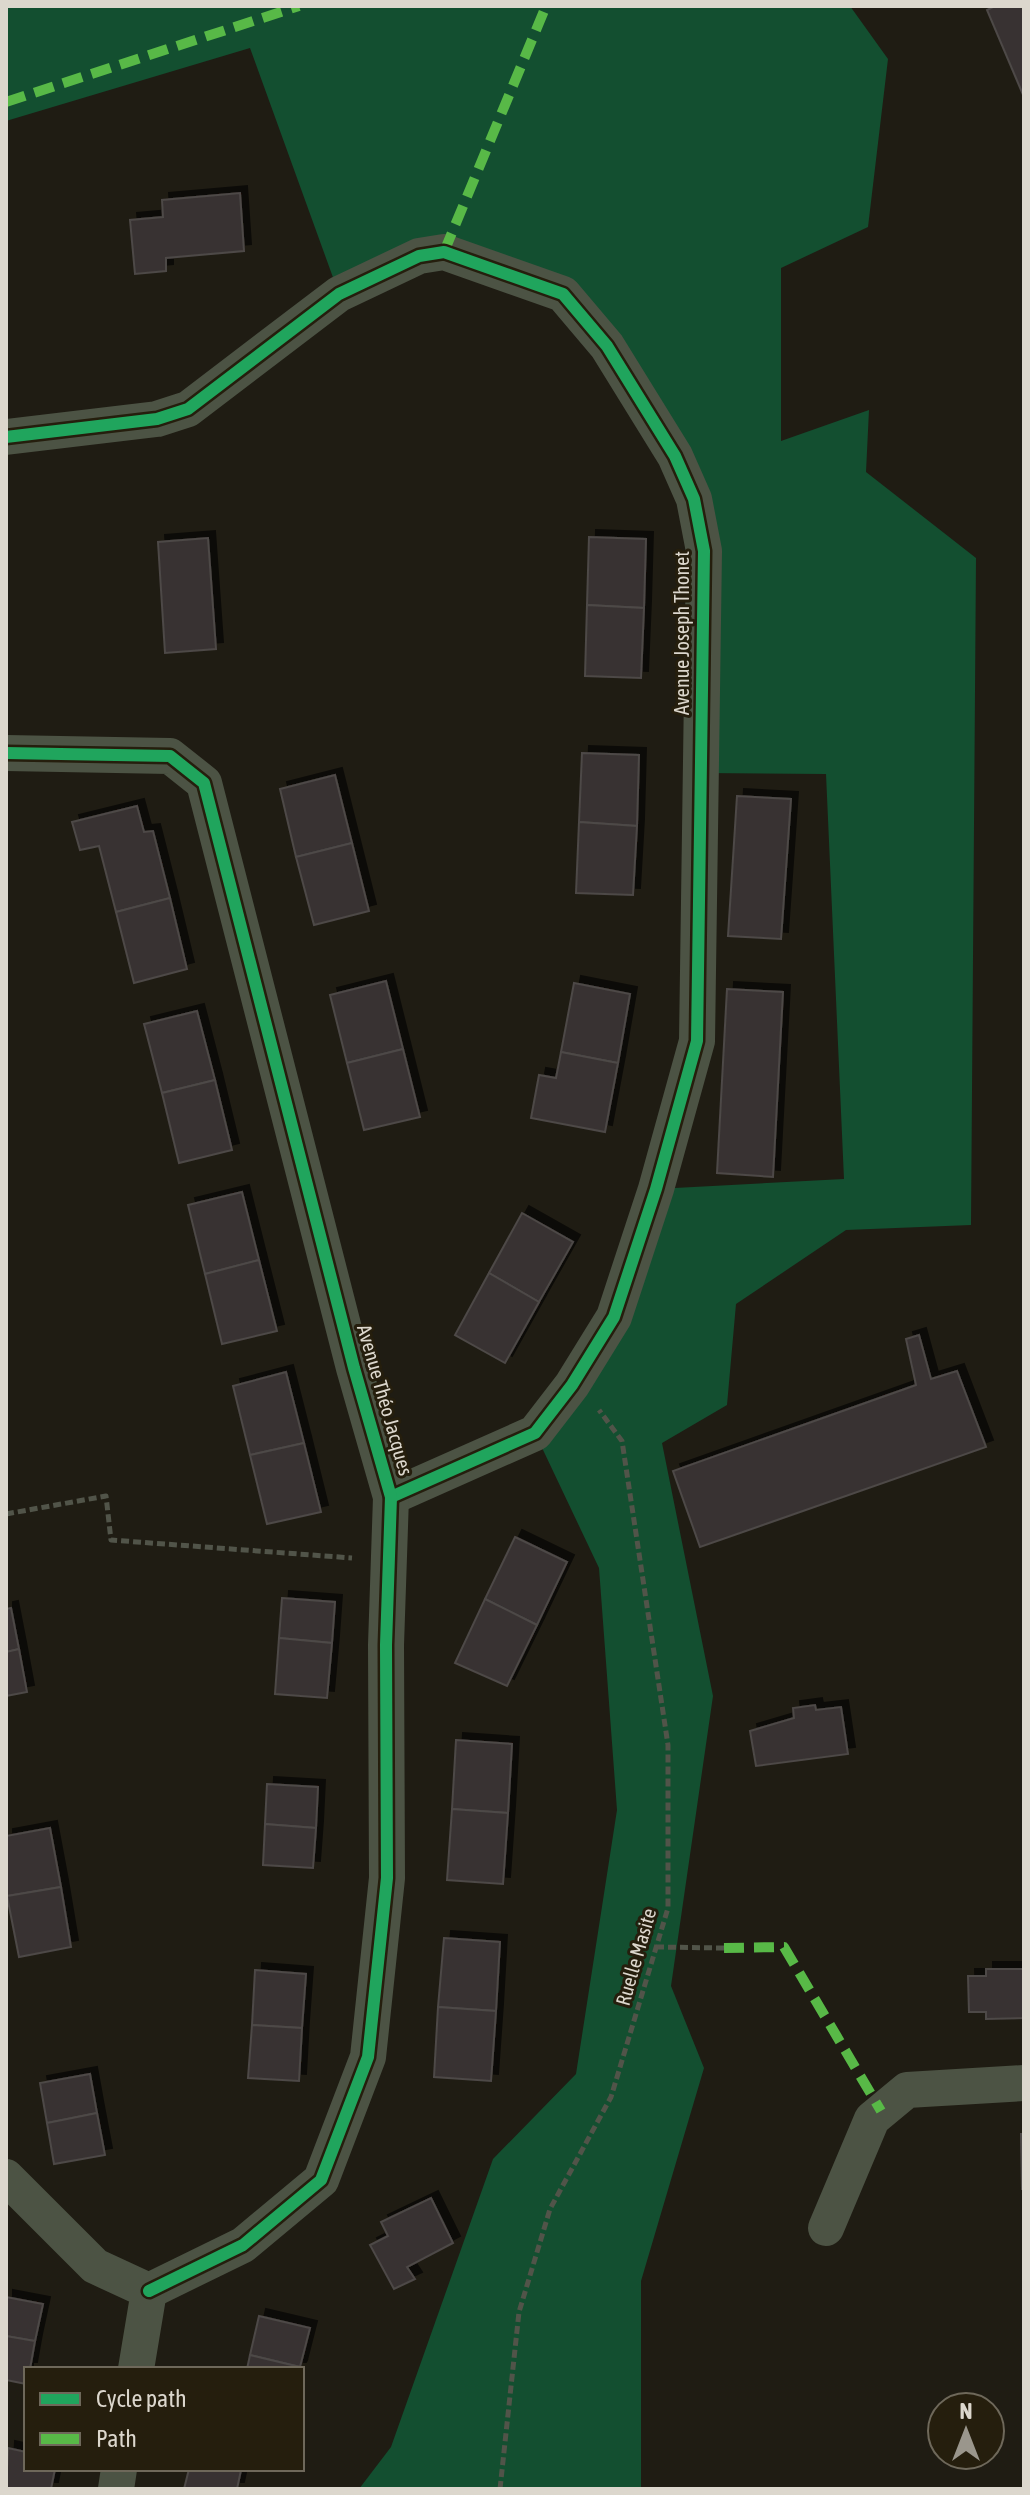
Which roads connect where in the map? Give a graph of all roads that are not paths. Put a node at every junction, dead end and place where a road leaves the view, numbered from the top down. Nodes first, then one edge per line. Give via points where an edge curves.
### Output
1 (6, 437) edge
2 (6, 753) edge
3 (391, 1497) junction
4 (1024, 2083) edge
5 (6, 2177) edge
6 (826, 2228) dead end
7 (149, 2291) junction
8 (136, 2367) edge

1 - 3 street, Avenue Joseph Thonet via 157,419 188,409 339,294 419,256 444,252 563,294 607,346 675,456 694,499 704,551 697,1041 656,1189 614,1317 535,1433
2 - 3 street, Avenue Théo Jacques via 170,756 204,783
3 - 7 street, Avenue Théo Jacques via 387,1878 368,2057 321,2180 243,2245
4 - 6 street via 907,2090 872,2119
5 - 7 street via 95,2266
7 - 8 street

